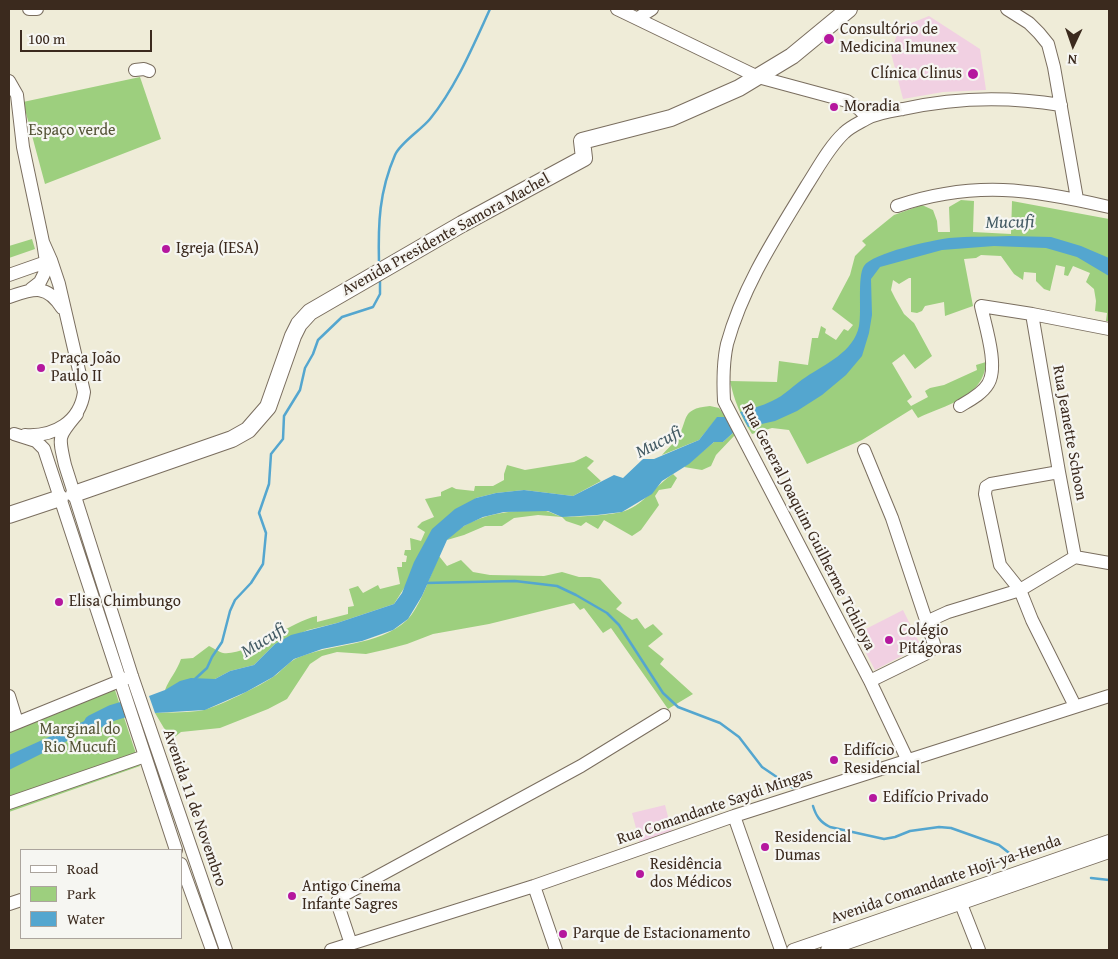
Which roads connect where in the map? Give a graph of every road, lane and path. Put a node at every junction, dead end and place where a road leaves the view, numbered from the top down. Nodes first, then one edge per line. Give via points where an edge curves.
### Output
1 (29, 9) edge
2 (36, 9) edge
3 (617, 9) edge
4 (652, 9) edge
5 (848, 9) edge
6 (1007, 9) edge
7 (638, 18) junction
8 (135, 70) dead end
9 (149, 71) dead end
10 (758, 76) junction
11 (9, 81) edge
12 (1061, 105) junction
13 (868, 118) junction
14 (1077, 199) junction
15 (897, 206) dead end
16 (1109, 207) edge
17 (43, 242) junction
18 (46, 262) junction
19 (9, 275) edge
20 (31, 289) junction
21 (9, 297) edge
22 (66, 314) junction
23 (1032, 314) junction
24 (1109, 329) edge
25 (960, 406) dead end
26 (77, 414) junction
27 (11, 433) edge
28 (864, 450) dead end
29 (1059, 472) junction
30 (67, 496) junction
31 (9, 515) edge
32 (1075, 557) junction
33 (1109, 563) edge
34 (1020, 590) junction
35 (926, 622) junction
36 (126, 678) junction
37 (870, 681) junction
38 (9, 696) edge
39 (1109, 696) edge
40 (1075, 706) junction
41 (664, 715) dead end
42 (141, 722) junction
43 (13, 724) edge
44 (145, 756) junction
45 (908, 761) junction
46 (9, 804) edge
47 (734, 816) junction
48 (1109, 841) edge
49 (176, 849) edge
50 (1109, 852) edge
51 (182, 867) edge
52 (534, 886) junction
53 (961, 904) junction
54 (351, 944) junction
55 (212, 950) edge
56 (226, 950) edge
57 (331, 950) edge
58 (556, 950) edge
59 (781, 950) edge
60 (793, 950) edge
61 (827, 950) edge
62 (979, 950) edge

1 - 2 street
3 - 7 street
4 - 7 street
5 - 10 main road, Avenida Presidente Samora Machel via 792,56
6 - 12 street via 1029,23 1048,44
7 - 10 street
8 - 9 street
10 - 13 street via 847,101
10 - 30 main road, Avenida Presidente Samora Machel via 739,88 671,118 582,140 584,158 454,228 310,312 293,336 268,407 248,430 232,439
11 - 17 street via 17,95 23,147
12 - 13 street, Rua General Joaquim Guilherme Tchiloya via 1015,99 956,99
12 - 14 street
13 - 37 street, Rua General Joaquim Guilherme Tchiloya via 844,133 829,152 775,236 752,278 737,315 727,346 723,382 724,401
14 - 15 street via 1008,189 984,189 945,194
14 - 16 street
17 - 18 street
17 - 22 street
18 - 19 street
18 - 20 street via 40,282
20 - 21 street
20 - 22 street via 50,293
22 - 26 street via 84,392
23 - 24 street
23 - 25 street via 980,306 992,360 992,375 984,390
23 - 29 street, Rua Jeanette Schoon
26 - 27 street via 61,428 35,435
26 - 30 street, Avenida 11 de Novembro via 60,438
27 - 30 street, Avenida 11 de Novembro via 41,445
28 - 35 street via 892,518
29 - 32 street, Rua Jeanette Schoon
29 - 34 street via 986,487 1000,565
30 - 31 main road
30 - 36 street, Avenida 11 de Novembro
32 - 33 street
32 - 34 street
34 - 35 street
34 - 40 street
35 - 37 street via 934,644 932,649
36 - 42 street, Avenida 11 de Novembro
36 - 43 street
37 - 45 street, Rua General Joaquim Guilherme Tchiloya
38 - 43 street
39 - 40 street, Rua Comandante Saydi Mingas
40 - 45 street, Rua Comandante Saydi Mingas
41 - 54 street via 581,766 340,897 337,902
42 - 44 street, Avenida 11 de Novembro
42 - 56 street, Avenida 11 de Novembro
44 - 46 street
44 - 49 street, Avenida 11 de Novembro
45 - 47 street, Rua Comandante Saydi Mingas
47 - 52 street, Rua Comandante Saydi Mingas
47 - 59 street
48 - 60 street, Avenida Comandante Hoji-ya-Henda
50 - 53 street, Avenida Comandante Hoji-ya-Henda
51 - 55 street, Avenida 11 de Novembro
52 - 54 street, Rua Comandante Saydi Mingas
52 - 58 street
53 - 61 street, Avenida Comandante Hoji-ya-Henda
53 - 62 street
54 - 57 street, Rua Comandante Saydi Mingas

